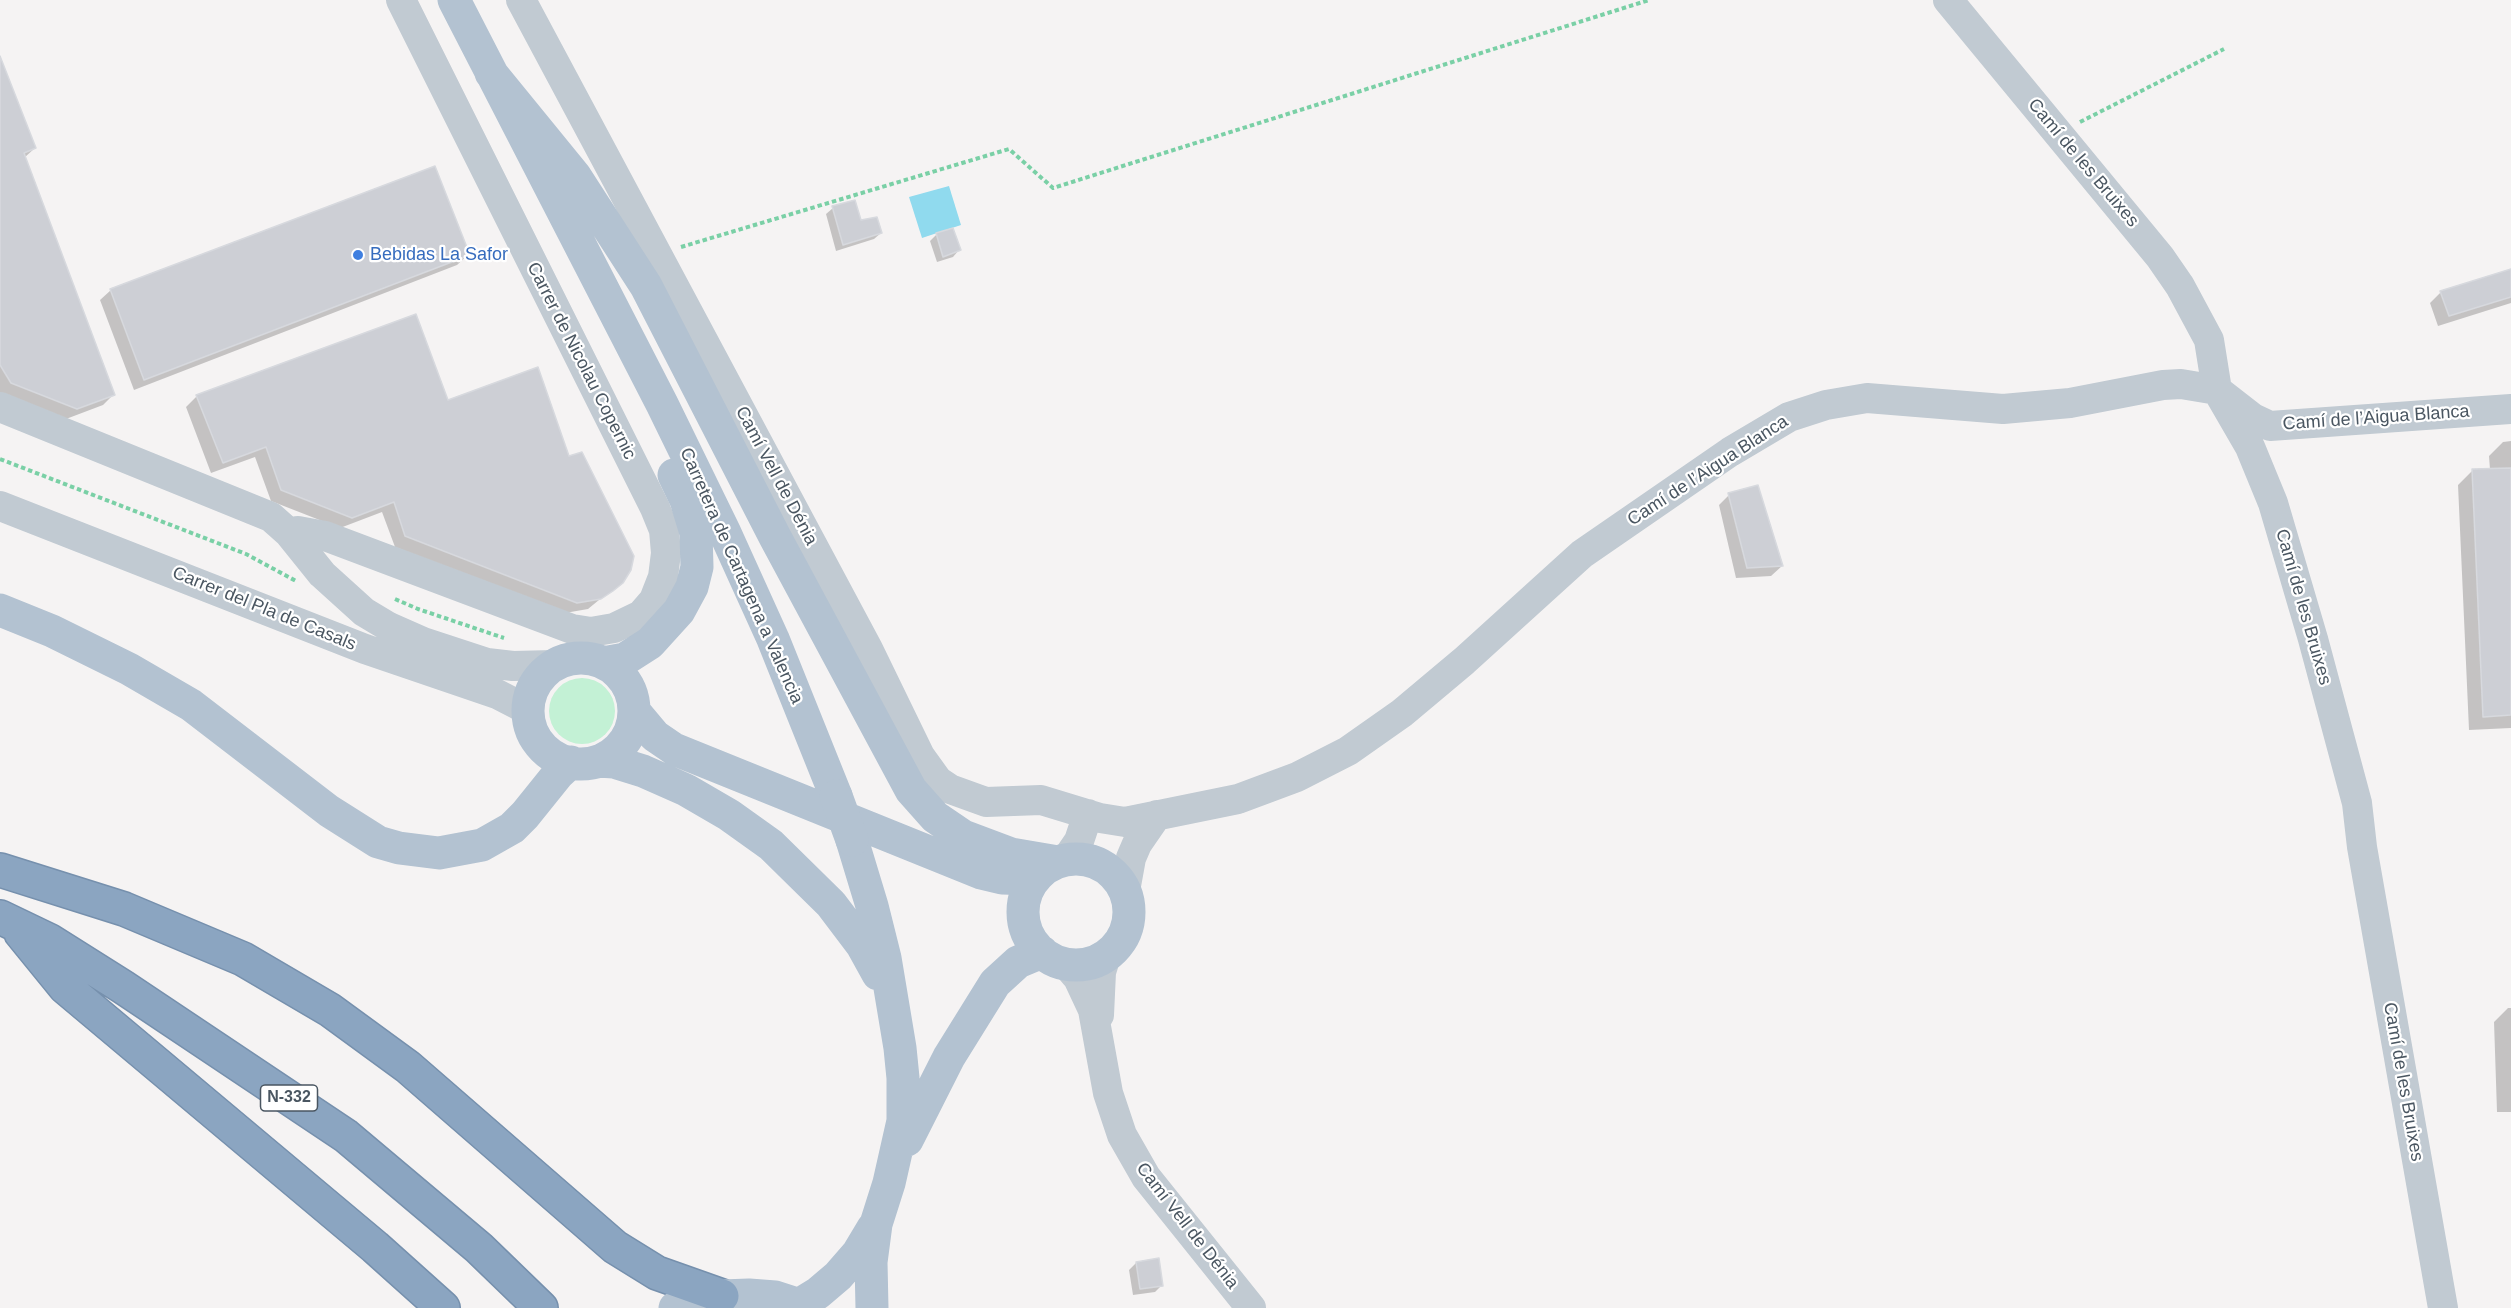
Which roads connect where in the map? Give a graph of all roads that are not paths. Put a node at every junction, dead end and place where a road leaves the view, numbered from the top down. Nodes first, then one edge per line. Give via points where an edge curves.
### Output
1 (401, 0) edge
2 (454, 0) edge
3 (521, 0) edge
4 (1948, 0) edge
5 (491, 73) junction
6 (2217, 390) junction
7 (0, 407) edge
8 (2511, 409) edge
9 (0, 506) edge
10 (289, 533) junction
11 (0, 610) edge
12 (603, 663) junction
13 (554, 666) junction
14 (528, 710) junction
15 (634, 711) junction
16 (539, 743) junction
17 (674, 749) junction
18 (595, 758) junction
19 (536, 800) junction
20 (1088, 814) junction
21 (1157, 815) junction
22 (1125, 822) junction
23 (1131, 858) junction
24 (0, 870) edge
25 (1046, 877) junction
26 (1125, 891) junction
27 (6, 920) edge
28 (1106, 956) junction
29 (1054, 958) junction
30 (894, 1008) junction
31 (1099, 1039) junction
32 (889, 1183) junction
33 (876, 1224) junction
34 (722, 1296) junction
35 (805, 1306) edge
36 (443, 1308) edge
37 (541, 1308) edge
38 (675, 1308) edge
39 (872, 1308) edge
40 (1251, 1308) edge
41 (2443, 1308) edge

1 - 10 street, Carrer de Nicolau Copernic via 656,508 664,530 663,577 654,600 640,615 614,628 591,632 572,629 325,536
2 - 5 main road, Carretera de Cartagena a Valencia
3 - 20 street, Camí Vell de Dénia via 868,649 920,756 938,781 987,802 1041,800
4 - 6 street, Camí de les Bruixes via 2160,257 2209,340
5 - 12 main road via 535,189 686,500 696,533 697,567 679,611 642,650
5 - 25 main road via 575,176 646,286 910,790 935,817 963,836 1011,854
5 - 30 main road, Carretera de Cartagena a Valencia, bridge via 662,404 773,639 852,840 872,906
6 - 8 street, Camí de l’Aigua Blanca via 2270,426
6 - 21 street, Camí de l’Aigua Blanca via 2163,385 2070,403 2003,410 1867,398 1789,417 1730,452 1582,554 1402,713 1347,751 1297,777 1238,799
6 - 41 street, Camí de les Bruixes via 2250,447 2273,503 2354,793
7 - 10 street, Carrer del Pla de Casals via 256,510
9 - 14 street, Carrer del Pla de Casals via 365,649 497,694
10 - 13 street, Carrer del Pla de Casals via 322,574 364,612 389,627 487,663
11 - 19 main road via 119,664 191,705 329,811 378,842 430,853 460,851 482,845 512,828
12 - 13 main road via 579,658
12 - 15 main road via 628,685
13 - 14 main road via 535,685
14 - 16 main road
15 - 17 main road via 655,736
15 - 18 main road via 631,730
16 - 18 main road via 548,752
16 - 19 main road via 544,763
17 - 18 main road via 646,745
17 - 25 main road via 981,873 1002,878
18 - 19 main road via 558,774
18 - 30 main road via 643,771 686,790 771,845 846,923 876,969
20 - 22 street, Camí Vell de Dénia
20 - 25 street via 1079,841
21 - 22 street, Camí de l’Aigua Blanca
21 - 23 street
22 - 23 street via 1131,839
23 - 26 street
24 - 34 highway via 124,909 243,959 330,1010 408,1067 615,1247 657,1273
25 - 26 main road via 1081,859 1095,862 1118,879
25 - 29 main road via 1028,932
26 - 28 main road via 1127,927
27 - 36 highway via 65,987
27 - 37 highway, N-332 via 50,941 123,987 346,1136 479,1248
28 - 29 main road via 1093,962
28 - 31 street, Camí Vell de Dénia via 1101,972
29 - 31 street, Camí Vell de Dénia via 1084,988
29 - 32 main road via 1018,962 1006,971 971,1018 914,1123
30 - 32 main road, Carretera de Cartagena a Valencia via 903,1078 903,1121
31 - 40 street, Camí Vell de Dénia via 1108,1093 1134,1158
32 - 33 main road, Carretera de Cartagena a Valencia
33 - 35 main road, Carretera de Cartagena a Valencia via 858,1253
33 - 39 main road, Carretera de Cartagena a Valencia via 871,1262
34 - 35 main road via 766,1296
34 - 38 main road

